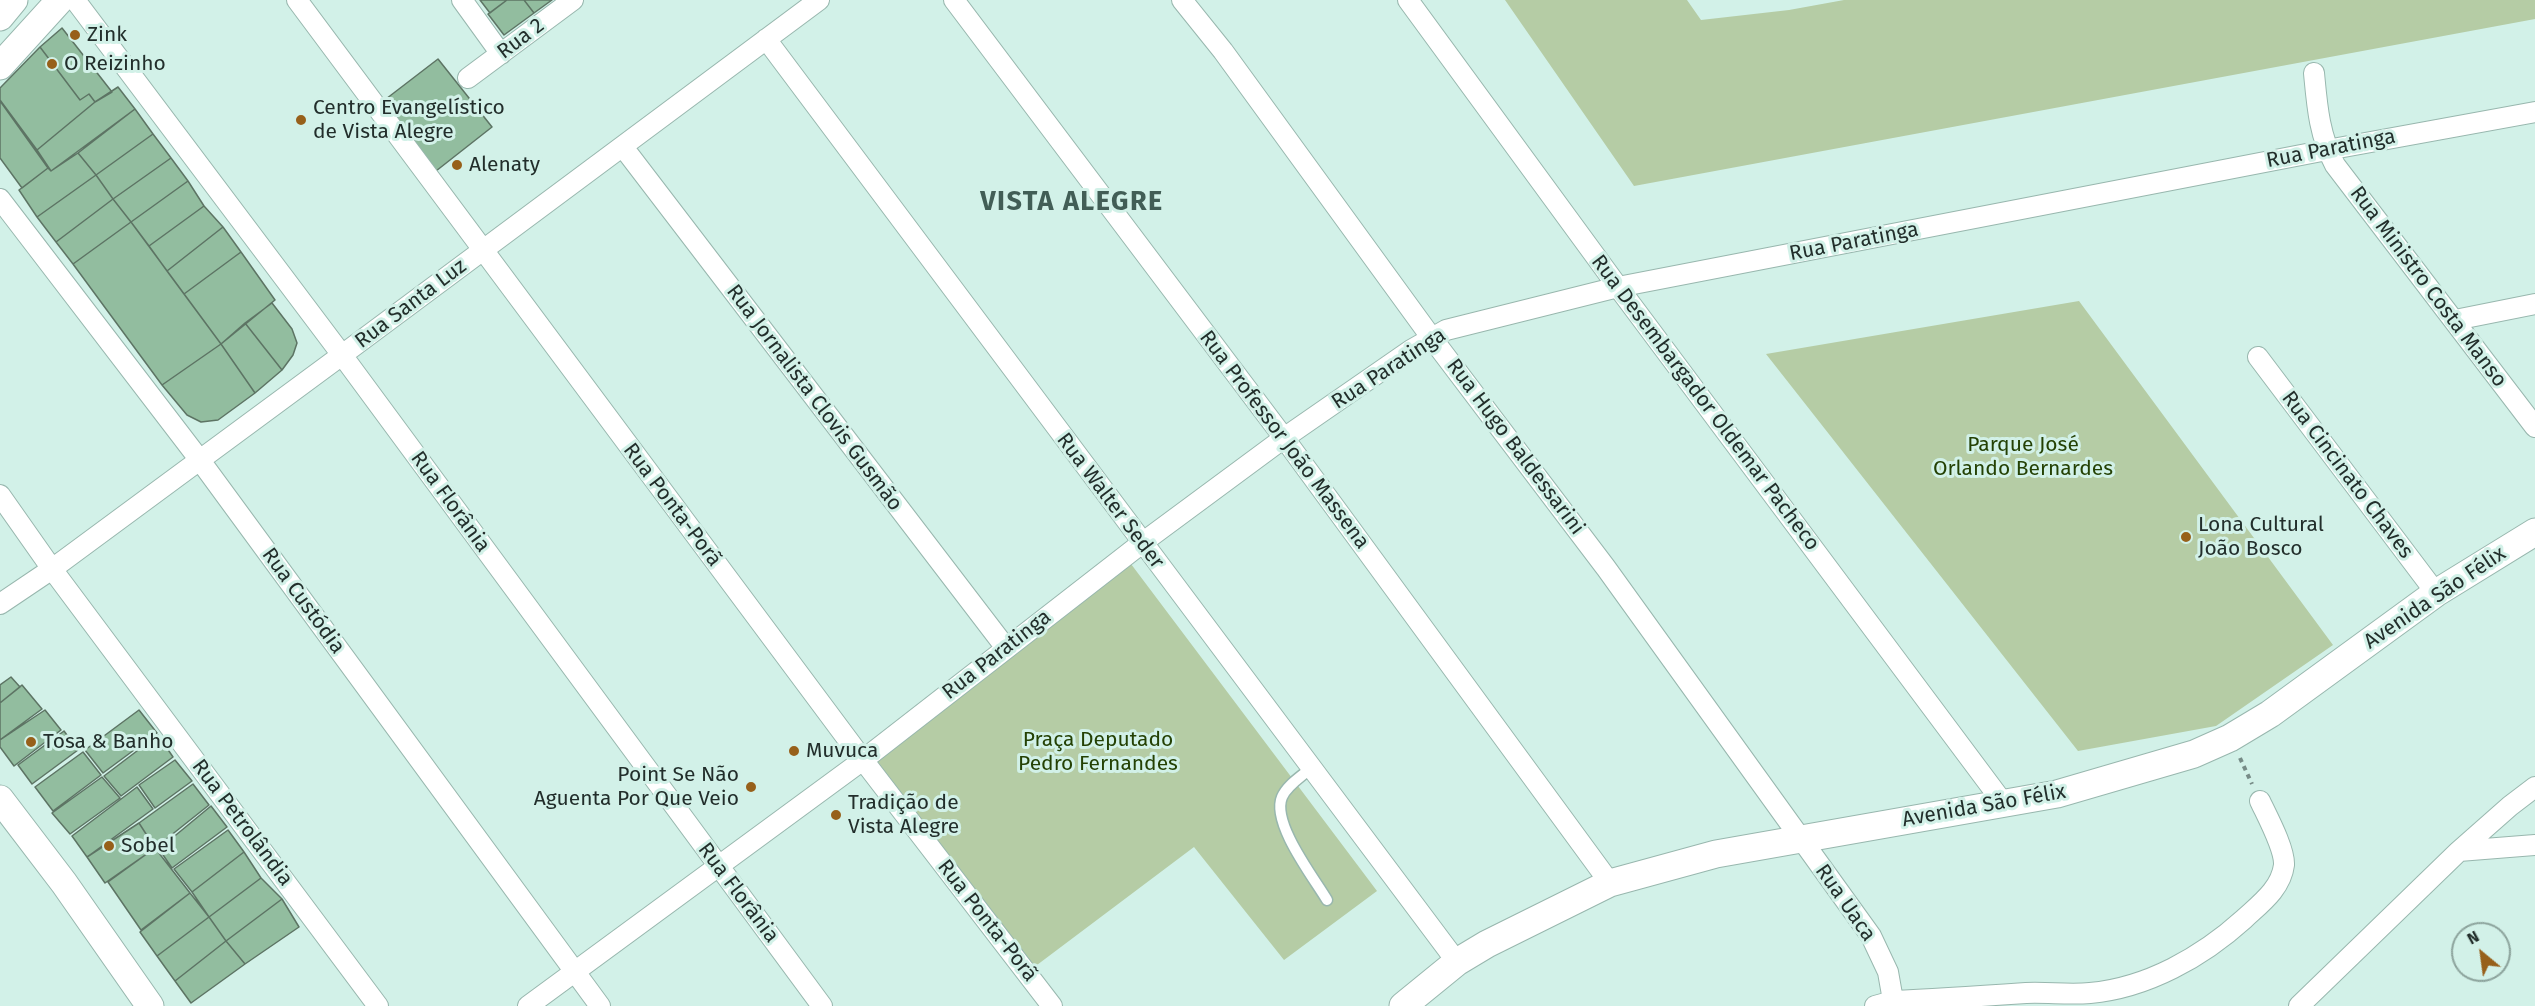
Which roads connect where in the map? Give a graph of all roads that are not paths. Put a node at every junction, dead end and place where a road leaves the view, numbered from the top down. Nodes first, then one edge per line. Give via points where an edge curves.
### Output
1 (14, 0) edge
2 (60, 0) edge
3 (75, 0) edge
4 (297, 0) edge
5 (462, 0) edge
6 (573, 0) edge
7 (819, 0) edge
8 (954, 0) edge
9 (1182, 0) edge
10 (1408, 0) edge
11 (0, 17) edge
12 (766, 39) junction
13 (501, 54) junction
14 (0, 66) edge
15 (2314, 73) dead end
16 (468, 78) dead end
17 (2535, 112) edge
18 (623, 147) junction
19 (2327, 150) junction
20 (0, 199) edge
21 (483, 251) junction
22 (1618, 288) junction
23 (2535, 304) edge
24 (2455, 320) junction
25 (1431, 337) junction
26 (342, 355) junction
27 (2258, 357) dead end
28 (2535, 427) edge
29 (1284, 438) junction
30 (199, 459) junction
31 (0, 495) edge
32 (2535, 532) edge
33 (1142, 543) junction
34 (52, 569) junction
35 (2436, 593) junction
36 (0, 604) edge
37 (1006, 648) junction
38 (862, 760) junction
39 (1311, 768) junction
40 (2535, 788) edge
41 (0, 799) edge
42 (2260, 801) road end
43 (2004, 804) junction
44 (1800, 838) junction
45 (2535, 845) edge
46 (2459, 851) junction
47 (717, 865) junction
48 (1610, 883) junction
49 (1328, 900) dead end
50 (1457, 962) junction
51 (573, 972) junction
52 (1888, 1004) edge
53 (150, 1006) edge
54 (378, 1006) edge
55 (528, 1006) edge
56 (600, 1006) edge
57 (822, 1006) edge
58 (1052, 1006) edge
59 (1403, 1006) edge
60 (2299, 1006) edge

1 - 11 street
2 - 14 street
3 - 26 street, Rua Florânia
4 - 21 street, Rua Ponta-Porã
5 - 13 street
6 - 13 street, Rua 2
7 - 12 street, Rua Santa Luz
8 - 29 street, Rua Professor João Massena
9 - 25 street, Rua Hugo Baldessarini
10 - 22 street, Rua Desembargador Oldemar Pacheco
12 - 18 street, Rua Santa Luz
12 - 33 street, Rua Walter Seder
13 - 16 street, Rua 2
15 - 19 street, Rua Ministro Costa Manso via 2320,127
17 - 19 street, Rua Paratinga
18 - 21 street, Rua Santa Luz
18 - 37 street, Rua Jornalista Clovis Gusmão
19 - 22 street, Rua Paratinga
19 - 24 street, Rua Ministro Costa Manso
20 - 30 street, Rua Custódia
21 - 26 street, Rua Santa Luz
21 - 38 street, Rua Ponta-Porã
22 - 25 street, Rua Paratinga via 1462,325
22 - 43 street, Rua Desembargador Oldemar Pacheco
23 - 24 street
24 - 28 street, Rua Ministro Costa Manso
25 - 29 street, Rua Paratinga
25 - 44 street, Rua Hugo Baldessarini via 1592,549
26 - 30 street, Rua Santa Luz
26 - 47 street, Rua Florânia
27 - 35 street, Rua Cincinato Chaves
29 - 33 street, Rua Paratinga
29 - 48 street, Rua Professor João Massena
30 - 34 street, Rua Santa Luz
30 - 51 street, Rua Custódia
31 - 34 street, Rua Petrolândia
32 - 35 street, Avenida São Félix
33 - 37 street, Rua Paratinga
33 - 39 street, Rua Walter Seder
34 - 36 street, Rua Santa Luz
34 - 54 street, Rua Petrolândia
35 - 43 street, Avenida São Félix via 2270,714 2230,738 2194,754 2110,779
37 - 38 street, Rua Paratinga
38 - 47 street, Rua Paratinga
38 - 58 street, Rua Ponta-Porã
39 - 49 lane via 1290,785 1281,798 1279,814 1284,829
39 - 50 street, Rua Walter Seder
40 - 46 street
41 - 53 street
42 - 52 street via 2284,863 2279,882 2232,930 2186,963 2137,983 2091,993 2030,993
43 - 44 street, Avenida São Félix
44 - 48 street, Avenida São Félix via 1716,854
44 - 52 street, Rua Uaca via 1871,936 1888,972
45 - 46 street
46 - 60 street
47 - 51 street, Rua Paratinga
47 - 57 street, Rua Florânia
48 - 50 street, Avenida São Félix
50 - 59 street, Avenida São Félix
51 - 55 street, Rua Paratinga
51 - 56 street, Rua Custódia

